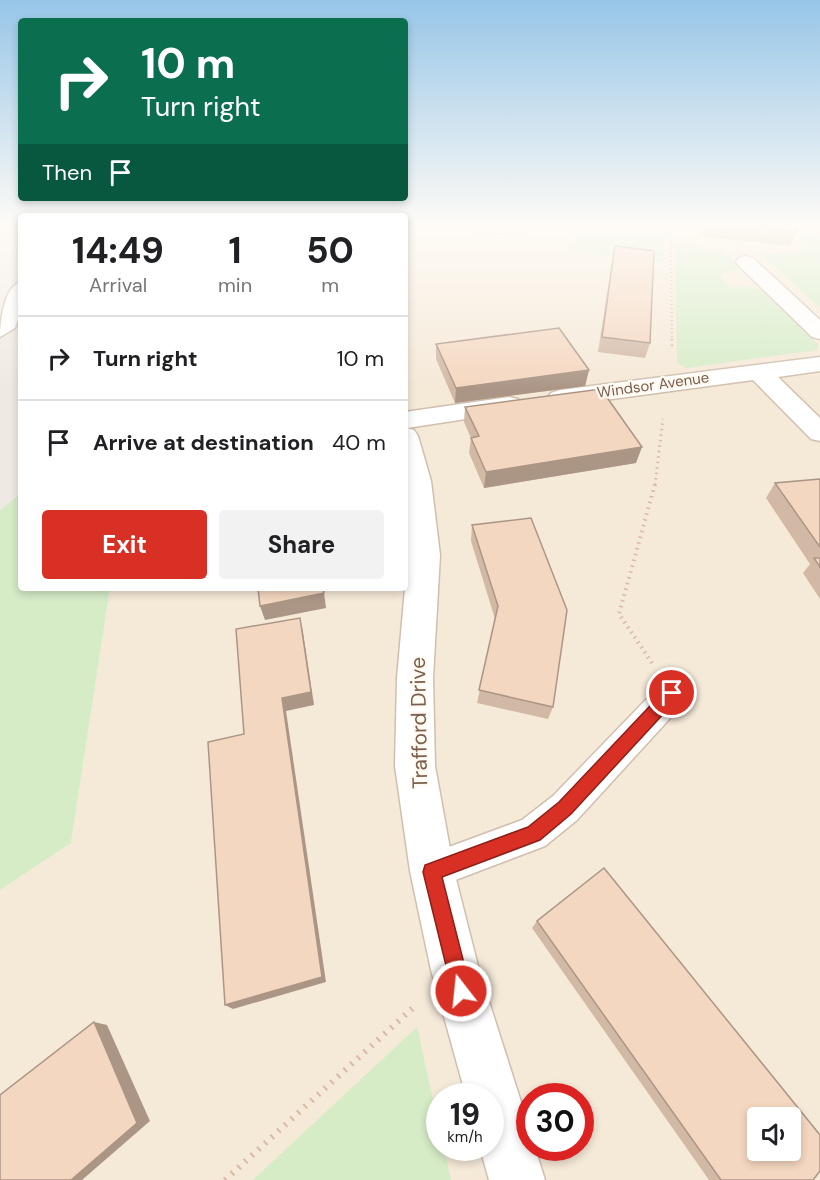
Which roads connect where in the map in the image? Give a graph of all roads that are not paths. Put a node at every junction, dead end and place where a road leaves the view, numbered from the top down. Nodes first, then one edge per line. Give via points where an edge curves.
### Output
1 (765, 280) joint
2 (733, 281) dead end
3 (18, 295) edge
4 (0, 331) edge
5 (820, 332) edge
6 (820, 363) edge
7 (759, 372) junction
8 (408, 420) edge
9 (820, 433) edge
10 (408, 447) edge
11 (672, 693) road end
12 (432, 872) junction
13 (517, 1180) edge

1 - 2 street
1 - 5 street
3 - 4 lane via 6,328
6 - 7 street, Windsor Avenue
7 - 8 street, Windsor Avenue
7 - 9 street
10 - 12 street, Trafford Drive via 417,481 423,544 414,678 415,766
11 - 12 lane via 565,808 533,834
12 - 13 street, Trafford Drive via 455,970

